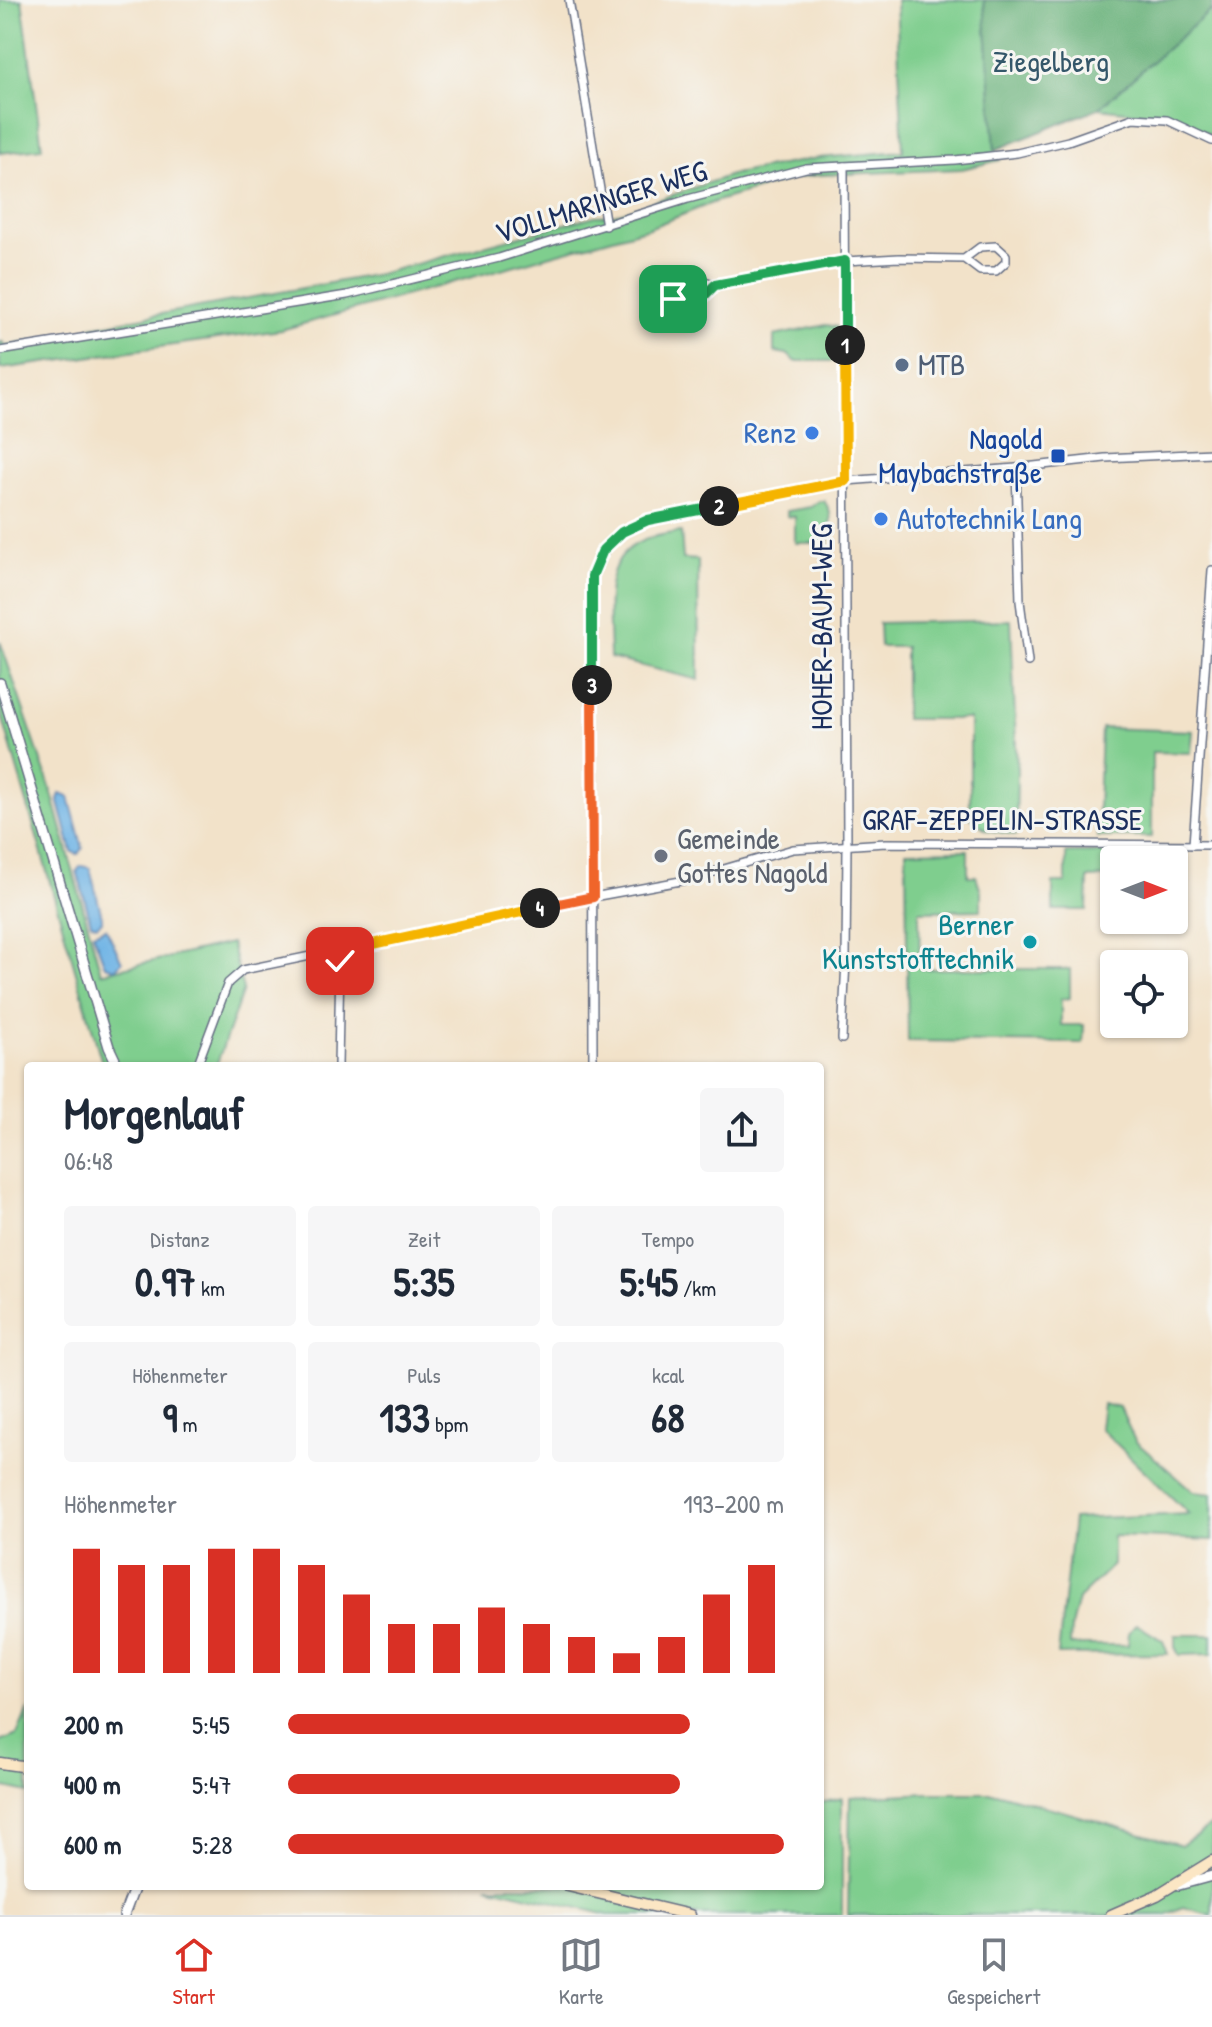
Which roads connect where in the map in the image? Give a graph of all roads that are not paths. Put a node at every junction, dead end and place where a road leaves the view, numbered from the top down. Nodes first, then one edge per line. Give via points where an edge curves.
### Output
1 (569, 0) edge
2 (1212, 141) edge
3 (844, 166) junction
4 (606, 226) junction
5 (964, 259) junction
6 (845, 261) junction
7 (715, 285) junction
8 (0, 351) edge
9 (1212, 453) edge
10 (1016, 468) junction
11 (846, 481) junction
12 (1212, 570) edge
13 (1028, 662) dead end
14 (0, 683) edge
15 (847, 844) junction
16 (1193, 845) junction
17 (1212, 845) edge
18 (593, 897) junction
19 (336, 952) junction
20 (842, 1039) dead end
21 (109, 1047) junction
22 (111, 1062) edge
23 (116, 1062) edge
24 (198, 1062) edge
25 (338, 1062) edge
26 (593, 1062) edge
27 (0, 1763) edge
28 (24, 1766) edge
29 (1212, 1861) edge
30 (1212, 1876) edge
31 (1168, 1889) junction
32 (133, 1890) edge
33 (585, 1890) edge
34 (124, 1915) edge
35 (690, 1915) edge
36 (1111, 1915) edge

1 - 4 street
2 - 3 street, VOLLMARINGER WEG via 1167,120 1133,118 1017,153
3 - 4 street, VOLLMARINGER WEG via 806,168
3 - 6 street, HOHER-BAUM-WEG
4 - 8 street, VOLLMARINGER WEG via 347,295
5 - 5 street via 980,271 996,271 1006,255 996,246 980,247
5 - 6 street
6 - 7 street
6 - 11 street, HOHER-BAUM-WEG
7 - 7 street via 699,301 673,299 674,283 680,279 694,276
9 - 10 street
10 - 11 street
10 - 13 street via 1020,601
11 - 15 street, HOHER-BAUM-WEG
11 - 18 street via 648,520 622,532 603,550 592,576
12 - 16 street
14 - 21 street
15 - 16 street, GRAF-ZEPPELIN-STRASSE
15 - 18 street, GRAF-ZEPPELIN-STRASSE via 793,849 686,880
15 - 20 street, HOHER-BAUM-WEG
16 - 17 street, GRAF-ZEPPELIN-STRASSE
18 - 19 street, GRAF-ZEPPELIN-STRASSE
18 - 26 street
19 - 24 street, GRAF-ZEPPELIN-STRASSE via 235,975
19 - 25 street
21 - 22 street
21 - 23 street
27 - 28 main road
29 - 31 main road
30 - 31 street
31 - 36 main road
32 - 34 street
33 - 35 main road

